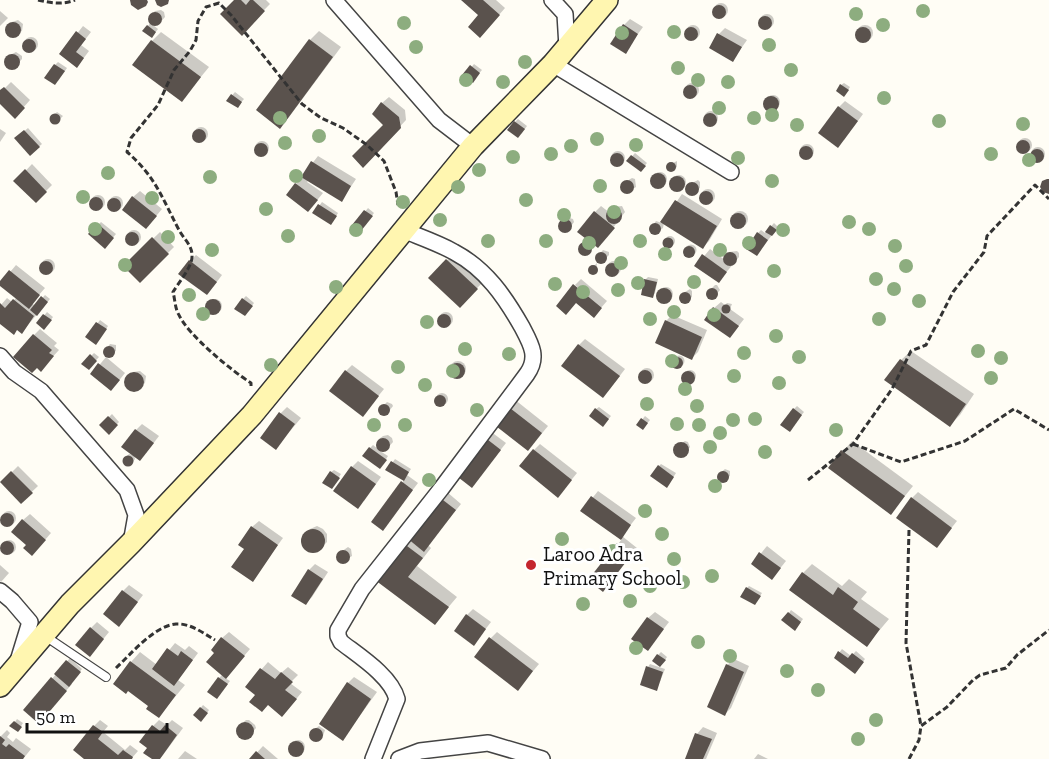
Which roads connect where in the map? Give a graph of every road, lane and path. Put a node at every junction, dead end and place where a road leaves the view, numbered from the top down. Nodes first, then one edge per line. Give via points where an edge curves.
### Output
1 (38, 0) edge
2 (75, 0) edge
3 (334, 0) edge
4 (552, 0) edge
5 (607, 0) edge
6 (567, 47) junction
7 (552, 64) junction
8 (473, 146) junction
9 (732, 172) dead end
10 (1049, 199) edge
11 (403, 230) junction
12 (0, 356) edge
13 (252, 415) junction
14 (1049, 430) edge
15 (853, 444) junction
16 (808, 480) dead end
17 (909, 530) dead end
18 (131, 543) junction
19 (0, 591) edge
20 (1049, 630) edge
21 (44, 635) junction
22 (215, 640) dead end
23 (17, 667) junction
24 (106, 677) joint
25 (0, 686) edge
26 (921, 726) junction
27 (374, 759) edge
28 (399, 759) edge
29 (542, 759) edge
30 (909, 759) edge

1 - 2 path via 51,4
3 - 8 street via 439,120
4 - 6 street via 565,14
5 - 6 street
6 - 7 street
7 - 8 street
7 - 9 street
8 - 11 street
10 - 15 path via 1035,185 987,236 984,252 953,292 926,345 911,351 892,390
11 - 13 street
11 - 13 path via 396,192 384,162 343,128 302,104 219,3 206,7 198,21 196,40 174,70 158,105 131,138 127,152 150,174 191,248 193,258 173,292 177,314 189,332 251,383
11 - 27 street via 455,252 491,280 509,303 534,356 531,368 362,589 338,630 342,642 395,689 397,699
12 - 18 street via 14,372 41,391 127,490 136,515
13 - 18 street
14 - 15 path via 1014,409 965,441 901,462
15 - 16 path
17 - 26 path via 906,643
18 - 21 street
19 - 23 street via 30,622
20 - 26 path via 1006,668 973,680
21 - 23 street
21 - 24 lane
22 - 24 path via 196,628 176,624 153,633
23 - 25 street
26 - 30 path
28 - 29 street via 420,751 488,743

